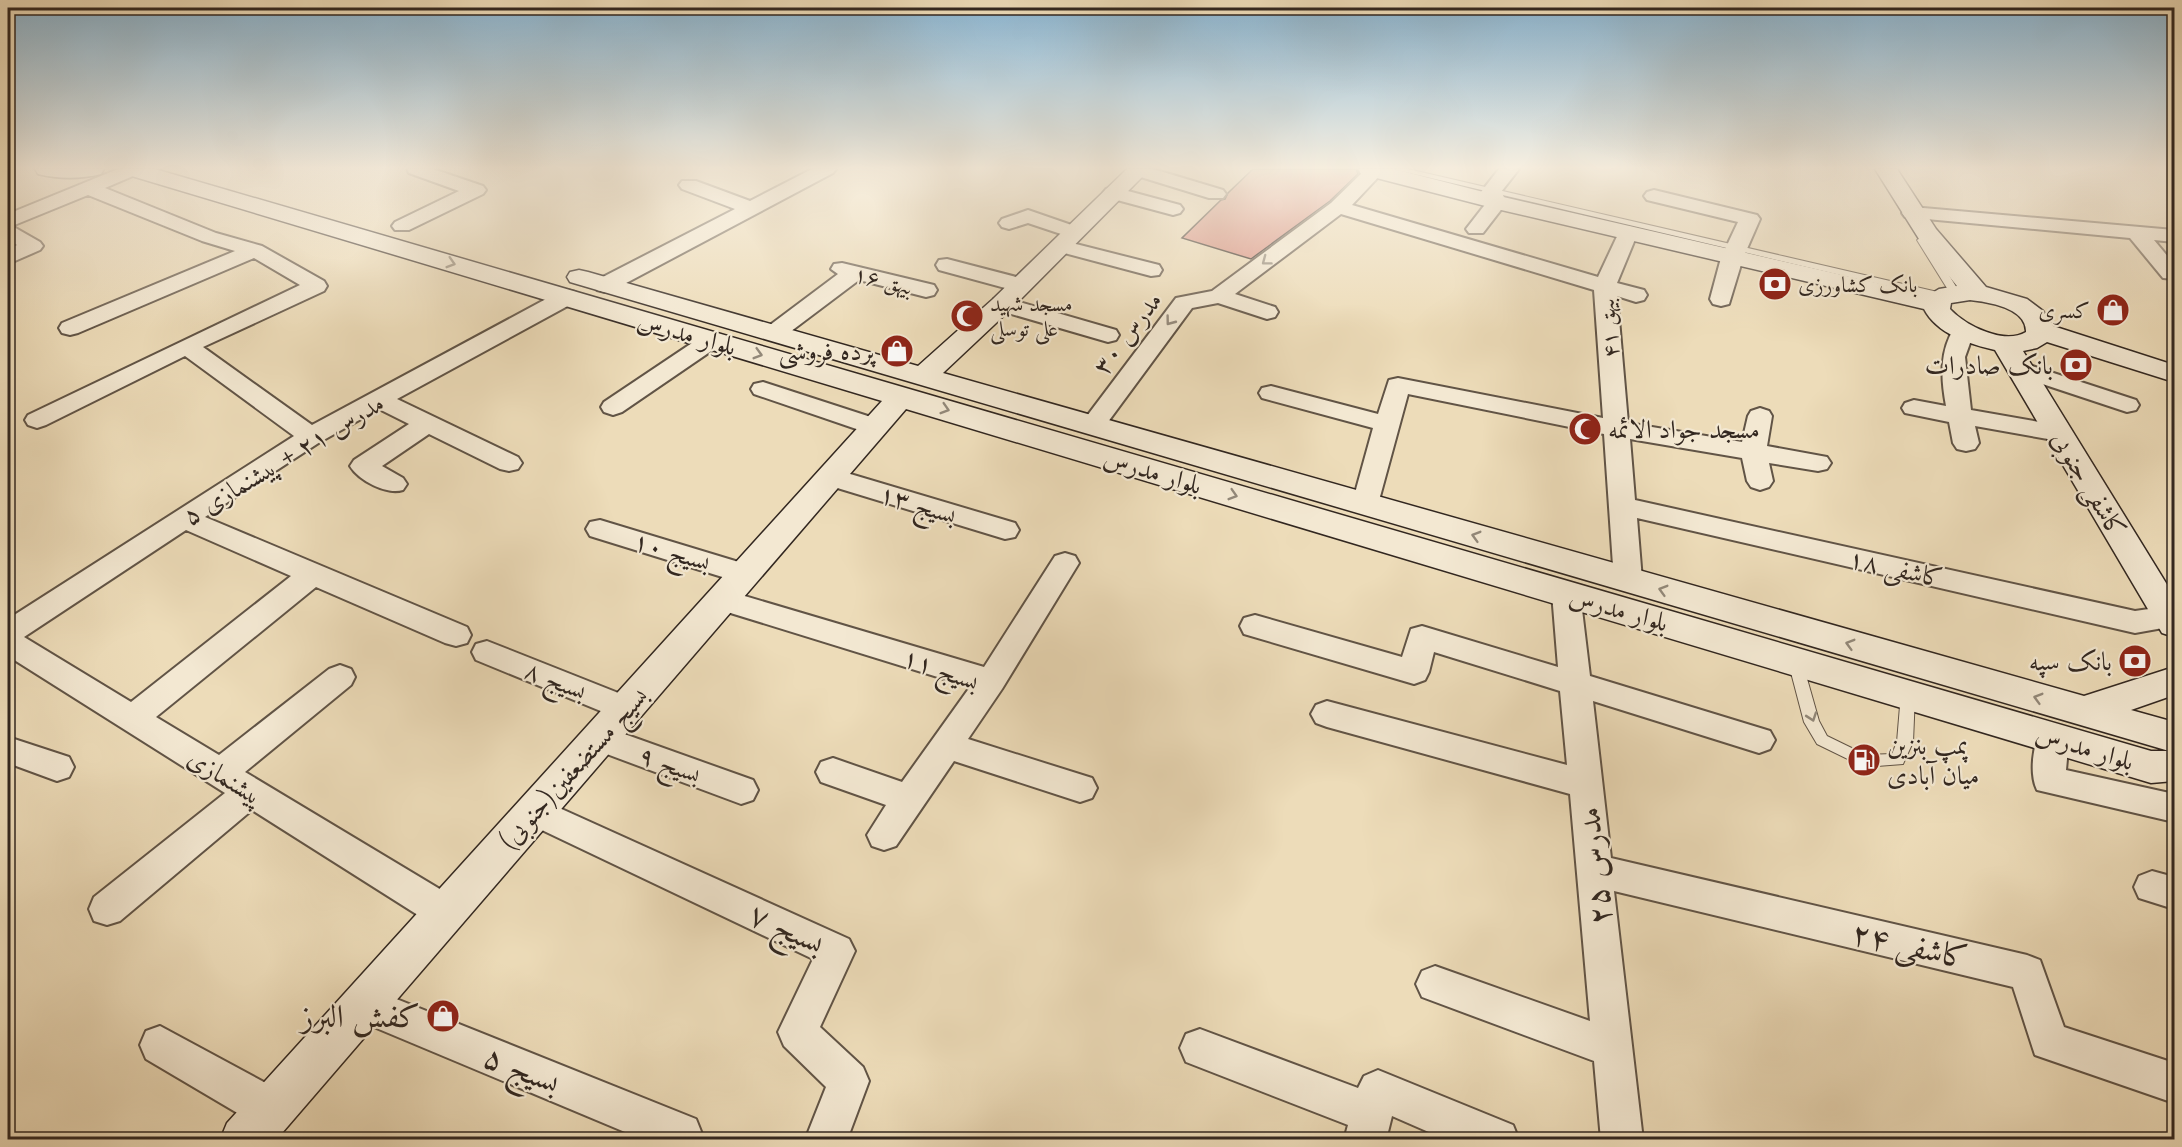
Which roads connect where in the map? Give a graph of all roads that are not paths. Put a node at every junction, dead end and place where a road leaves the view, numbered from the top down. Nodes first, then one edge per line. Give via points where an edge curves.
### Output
1 (180, 223) edge
2 (314, 223) edge
3 (390, 223) edge
4 (409, 223) edge
5 (723, 223) edge
6 (1039, 223) edge
7 (1083, 223) edge
8 (1317, 223) edge
9 (1390, 223) edge
10 (1480, 223) edge
11 (1592, 223) edge
12 (1602, 223) edge
13 (1748, 223) edge
14 (1910, 223) edge
15 (1919, 223) edge
16 (2019, 223) edge
17 (402, 226) junction
18 (1476, 229) dead end
19 (8, 231) edge
20 (1628, 232) junction
21 (2136, 233) junction
22 (2175, 236) edge
23 (1066, 239) junction
24 (255, 250) junction
25 (1735, 254) junction
26 (8, 258) edge
27 (947, 265) dead end
28 (1151, 270) dead end
29 (2171, 273) dead end
30 (605, 285) junction
31 (1020, 285) junction
32 (1605, 286) junction
33 (926, 290) dead end
34 (1636, 295) dead end
35 (1219, 296) junction
36 (567, 297) junction
37 (1953, 297) junction
38 (1721, 300) dead end
39 (1002, 304) junction
40 (1267, 312) dead end
41 (70, 328) dead end
42 (704, 330) junction
43 (2040, 331) junction
44 (1963, 332) junction
45 (774, 333) junction
46 (1108, 336) dead end
47 (2004, 343) junction
48 (187, 346) junction
49 (2020, 369) junction
50 (2175, 374) edge
51 (912, 386) junction
52 (763, 389) dead end
53 (1272, 393) dead end
54 (380, 400) junction
55 (2127, 405) dead end
56 (613, 407) dead end
57 (1914, 408) dead end
58 (1760, 416) dead end
59 (1960, 418) junction
60 (37, 420) dead end
61 (428, 423) junction
62 (1386, 424) junction
63 (1093, 425) junction
64 (874, 427) junction
65 (1617, 429) junction
66 (2059, 433) junction
67 (311, 436) junction
68 (1966, 443) dead end
69 (1753, 450) junction
70 (1171, 462) junction
71 (508, 463) dead end
72 (1818, 463) dead end
73 (830, 477) junction
74 (1760, 481) dead end
75 (394, 484) dead end
76 (1365, 504) junction
77 (1623, 506) junction
78 (184, 519) junction
79 (600, 529) dead end
80 (1005, 531) dead end
81 (1065, 563) dead end
82 (313, 574) junction
83 (1629, 580) junction
84 (733, 587) junction
85 (1566, 593) junction
86 (2172, 620) edge
87 (1255, 626) dead end
88 (8, 633) edge
89 (456, 635) dead end
90 (8, 642) edge
91 (487, 652) dead end
92 (1795, 661) junction
93 (340, 677) dead end
94 (991, 681) junction
95 (2175, 681) edge
96 (1574, 684) junction
97 (1908, 694) junction
98 (625, 709) junction
99 (2084, 711) junction
100 (1327, 714) dead end
101 (132, 719) junction
102 (2053, 737) junction
103 (2175, 737) edge
104 (599, 738) junction
105 (1759, 740) dead end
106 (946, 745) junction
107 (8, 750) edge
108 (57, 767) dead end
109 (833, 772) dead end
110 (2167, 772) edge
111 (220, 773) junction
112 (1585, 784) junction
113 (1080, 788) dead end
114 (741, 790) dead end
115 (250, 792) junction
116 (909, 799) junction
117 (2175, 808) edge
118 (535, 811) junction
119 (884, 835) dead end
120 (1594, 870) junction
121 (107, 909) dead end
122 (445, 912) junction
123 (1435, 984) dead end
124 (364, 1004) junction
125 (160, 1044) dead end
126 (1200, 1048) dead end
127 (1613, 1048) junction
128 (2175, 1083) edge
129 (271, 1109) junction
130 (1368, 1127) edge
131 (681, 1134) dead end
132 (244, 1140) edge
133 (826, 1140) edge
134 (1497, 1140) edge
135 (1622, 1140) edge

1 - 24 street via 209,237
2 -> 36 main road, بلوار مدرس
3 - 17 main road, بلوار مدرس
4 - 17 street
5 - 30 street
6 - 23 street
7 - 23 main road, بسیج مستضعفین(جنوبی)
8 -> 35 street
9 - 32 street
10 - 18 street
11 - 20 main road
12 - 25 lane
13 - 25 street
14 - 37 lane
15 - 37 main road via 1946,260
16 - 21 street
17 - 30 main road, بلوار مدرس
19 - 26 street via 33,246
20 - 25 main road
20 - 32 street, بیهق ۴۱
21 - 22 street
21 - 29 street
23 - 28 street
23 - 31 main road, بسیج مستضعفین(جنوبی)
24 - 41 street
24 - 48 street via 316,285
25 - 37 main road
25 - 38 street
27 - 31 street
30 - 42 main road, بلوار مدرس
31 - 39 main road, بسیج مستضعفین(جنوبی)
32 - 34 street
32 - 65 street, بیهق ۴۱
33 - 45 street, بیهق ۱۶ via 849,271
35 - 40 street
35 -> 63 street, مدرس ۳۰ via 1184,303
36 - 42 main road, بلوار مدرس
36 - 54 street, مدرس ۲۱ + پیشنمازی ۵
37 - 43 main road via 2003,299 2031,314
37 - 44 main road via 1937,310
39 - 46 street
39 - 51 main road, بسیج مستضعفین(جنوبی)
42 - 45 main road, بلوار مدرس
42 -> 51 main road, بلوار مدرس
42 - 56 street
43 - 47 main road via 2030,341
43 - 50 main road
44 - 47 main road
44 - 59 street via 1953,357
45 - 51 main road, بلوار مدرس
47 - 49 main road, کاشفی جنوبی
48 - 60 street
48 - 67 street
49 - 55 street
49 - 66 main road, کاشفی جنوبی
51 - 63 main road, بلوار مدرس
51 - 64 main road, بسیج مستضعفین(جنوبی)
51 -> 70 main road, بلوار مدرس
52 - 64 street
53 - 62 street
54 - 61 street
54 - 67 street, مدرس ۲۱ + پیشنمازی ۵
57 - 59 street
58 - 69 street
59 - 66 street
59 - 68 street
61 - 71 street
61 - 75 street via 363,466
62 - 65 street via 1398,385
62 - 76 street
63 - 70 main road, بلوار مدرس
64 - 73 main road, بسیج مستضعفین(جنوبی)
65 - 69 street
65 - 77 street, بیهق ۴۱
66 - 86 main road, کاشفی جنوبی
67 - 78 street, مدرس ۲۱ + پیشنمازی ۵
69 - 72 street
69 - 74 street
70 - 76 main road, بلوار مدرس
70 -> 85 main road, بلوار مدرس
73 - 80 street, بسیج ۱۳
73 - 84 main road, بسیج مستضعفین(جنوبی)
83 -> 76 main road, بلوار مدرس
77 - 83 street, بیهق ۴۱
77 - 86 street, کاشفی ۱۸ via 2135,622
78 - 82 street
78 - 88 street, مدرس ۲۱ + پیشنمازی ۵
79 - 84 street, بسیج ۱۰
81 - 94 street
82 - 89 street
82 - 101 street
99 -> 83 main road, بلوار مدرس
84 - 94 street, بسیج ۱۱
84 - 98 main road, بسیج مستضعفین(جنوبی)
85 - 92 main road, بلوار مدرس
85 - 96 street, مدرس ۲۵
87 - 96 street via 1414,672 1422,637
90 - 101 street, پیشنمازی
91 - 98 street, بسیج ۸
92 - 97 main road, بلوار مدرس
92 -> 97 lane via 1812,722 1822,740 1864,761 1897,760 1905,742
93 - 111 street
94 - 106 street, بسیج ۱۱
95 - 99 main road
96 - 105 street
96 - 112 street, مدرس ۲۵
97 - 102 main road, بلوار مدرس
98 - 104 main road, بسیج مستضعفین(جنوبی)
99 - 103 main road, بلوار مدرس
100 - 112 street
101 - 111 street, پیشنمازی
102 - 110 main road, بلوار مدرس
102 - 117 street via 2049,780
104 - 114 street, بسیج ۹
104 - 118 main road, بسیج مستضعفین(جنوبی)
106 - 113 street
106 - 116 street, بسیج ۱۱
107 - 108 street
109 - 116 street
111 - 115 street, پیشنمازی
112 - 120 street, مدرس ۲۵
115 - 121 street
115 - 122 street, پیشنمازی
116 - 119 street, بسیج ۱۱
118 - 122 main road, بسیج مستضعفین(جنوبی)
118 - 133 street, بسیج ۷ via 836,951 798,1032 849,1081
120 - 127 street, مدرس ۲۵
120 - 128 street, کاشفی ۲۴ via 2027,973 2049,1041
122 - 124 main road, بسیج مستضعفین(جنوبی)
123 - 127 street
124 - 129 main road, بسیج مستضعفین(جنوبی)
124 - 131 street, بسیج ۵
125 - 129 street
126 - 130 street
127 - 135 street, مدرس ۲۵
129 - 132 main road, بسیج مستضعفین(جنوبی)
130 - 134 street via 1378,1090

